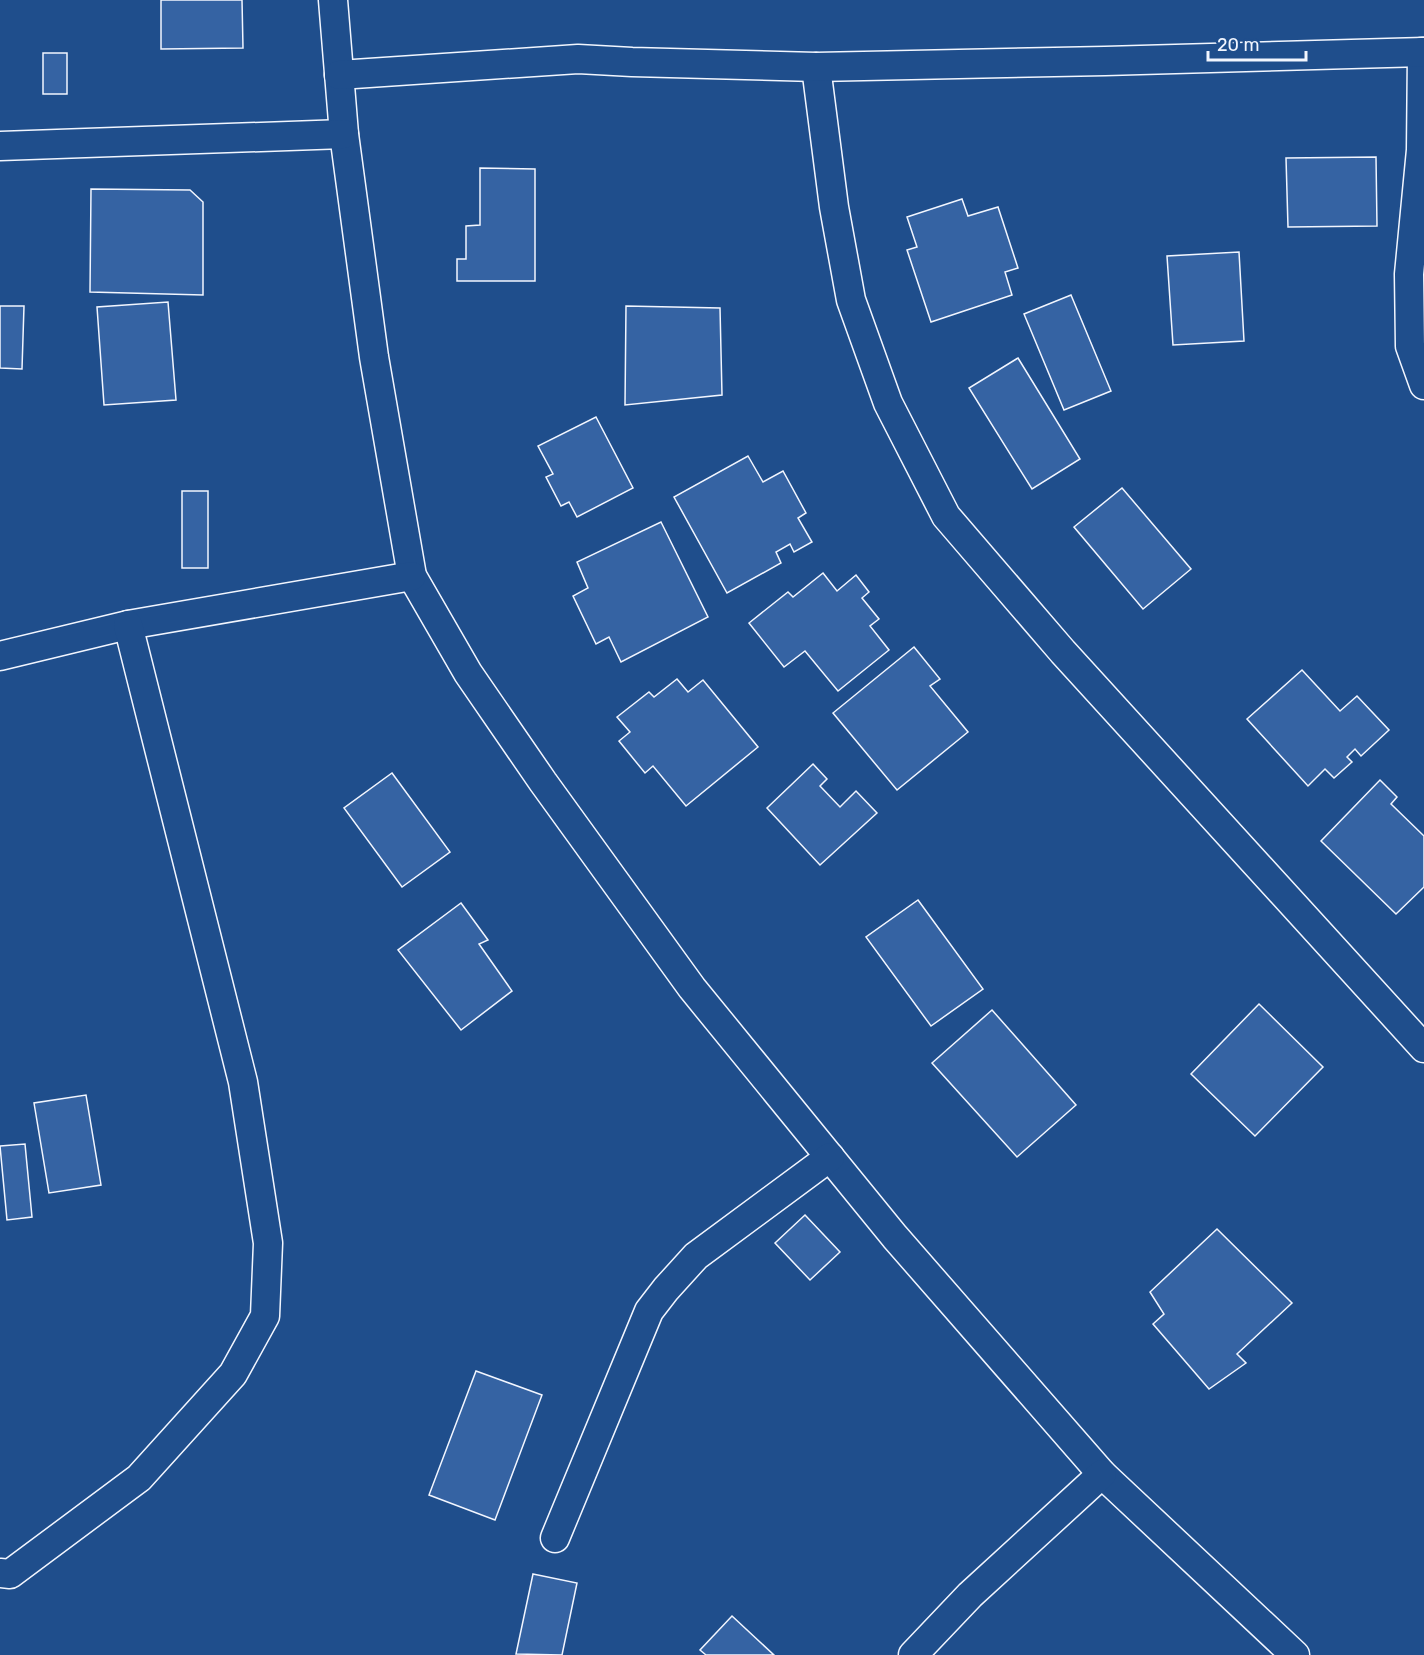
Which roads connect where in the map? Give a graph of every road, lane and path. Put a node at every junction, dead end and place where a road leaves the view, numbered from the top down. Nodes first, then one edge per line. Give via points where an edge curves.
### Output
1 (333, 0) edge
2 (1423, 52) edge
3 (816, 67) junction
4 (339, 75) junction
5 (344, 134) junction
6 (0, 146) edge
7 (1424, 385) edge
8 (412, 576) junction
9 (128, 625) junction
10 (0, 656) edge
11 (1424, 1048) edge
12 (830, 1157) junction
13 (1102, 1474) junction
14 (555, 1538) dead end
15 (0, 1572) edge
16 (913, 1655) edge
17 (1295, 1655) edge

1 - 4 street
2 - 3 street
2 - 7 street via 1421,150 1409,274 1410,346
3 - 4 street via 578,59
3 - 11 street via 851,300 888,404 946,516 1063,652
4 - 5 street
5 - 6 street
5 - 8 street via 374,357
8 - 9 street
8 - 12 street via 468,673 543,782 692,988
9 - 10 street
9 - 15 street via 243,1082 268,1243 265,1316 233,1374 139,1478 10,1574
12 - 13 street
12 - 14 street via 696,1256 666,1288 650,1311
13 - 16 street via 970,1595
13 - 17 street

